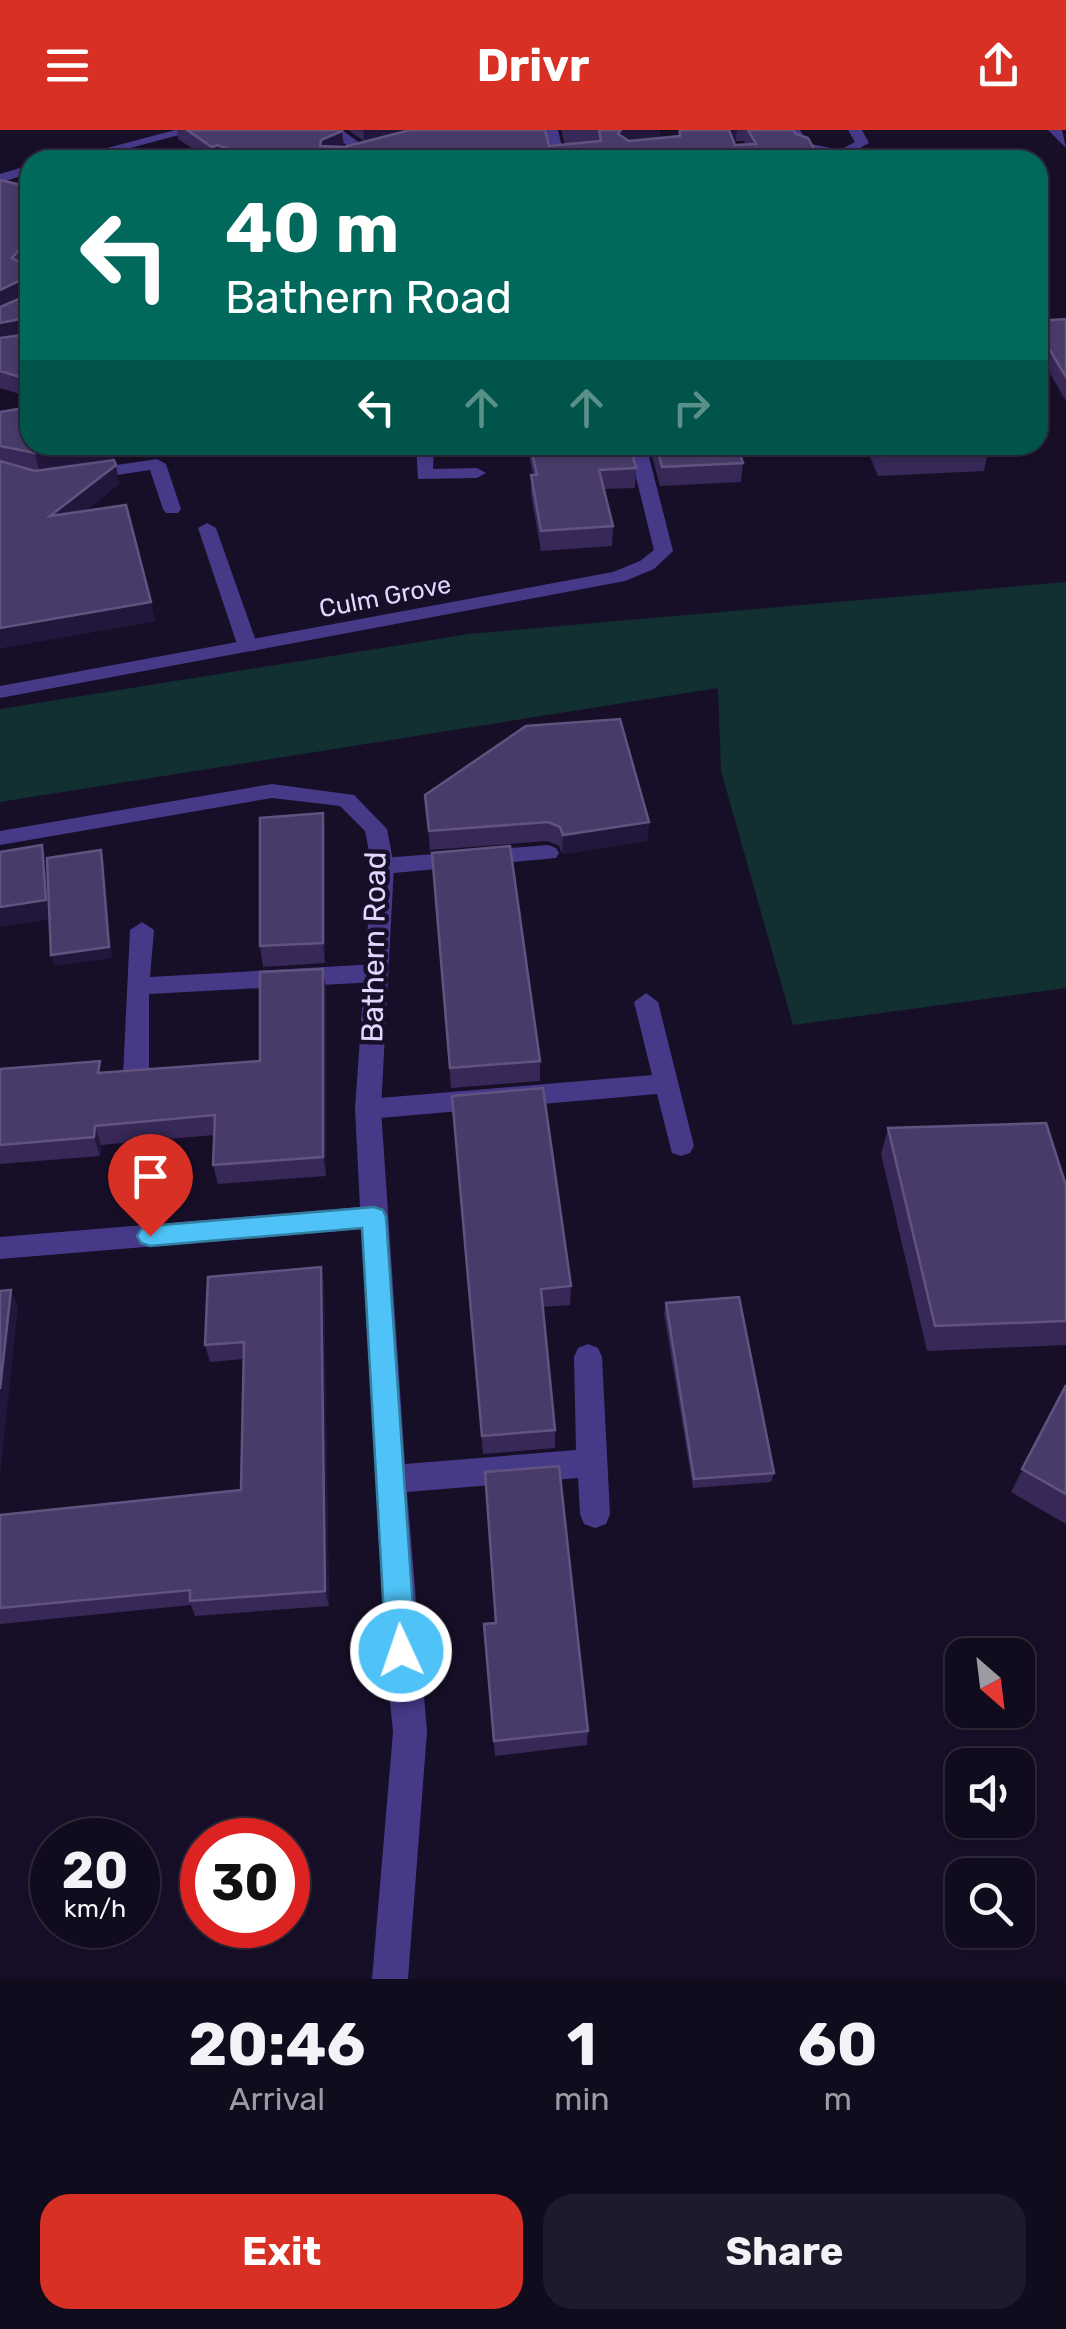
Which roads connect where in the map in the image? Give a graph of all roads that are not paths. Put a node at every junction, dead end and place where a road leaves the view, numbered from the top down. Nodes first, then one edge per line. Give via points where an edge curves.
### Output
1 (191, 130) edge
2 (333, 130) edge
3 (793, 130) edge
4 (855, 130) edge
5 (1055, 130) edge
6 (1066, 144) edge
7 (378, 146) edge
8 (360, 149) joint
9 (110, 150) edge
10 (817, 150) edge
11 (854, 150) edge
12 (15, 170) edge
13 (0, 180) edge
14 (425, 455) edge
15 (639, 455) edge
16 (477, 473) dead end
17 (59, 478) edge
18 (172, 509) dead end
19 (206, 528) dead end
20 (248, 647) junction
21 (0, 692) edge
22 (0, 838) edge
23 (548, 853) edge
24 (383, 866) junction
25 (142, 930) dead end
26 (377, 973) junction
27 (137, 986) junction
28 (646, 1002) dead end
29 (136, 1076) edge
30 (667, 1083) junction
31 (368, 1109) junction
32 (681, 1146) dead end
33 (374, 1217) junction
34 (0, 1248) edge
35 (588, 1357) dead end
36 (592, 1463) junction
37 (391, 1479) junction
38 (595, 1514) dead end
39 (390, 1979) edge

1 - 9 street
2 - 8 street
3 - 10 street via 802,146
4 - 11 street via 862,144
5 - 6 street
7 - 8 street
12 - 13 street
14 - 16 street via 424,475
15 - 20 street, Culm Grove via 664,551 647,565 618,577
17 - 18 street via 157,464
19 - 20 street
20 - 21 street, Culm Grove
22 - 24 street, Bathern Road via 272,791 346,800 376,829
23 - 24 street
24 - 26 street, Bathern Road
25 - 27 street
26 - 27 street
26 - 31 street, Bathern Road
27 - 29 street
28 - 30 street
30 - 31 street
30 - 32 street
31 - 33 street, Bathern Road
33 - 34 street
33 - 37 street, Bathern Road
35 - 36 street
36 - 37 street
36 - 38 street
37 - 39 street, Bathern Road via 408,1755

